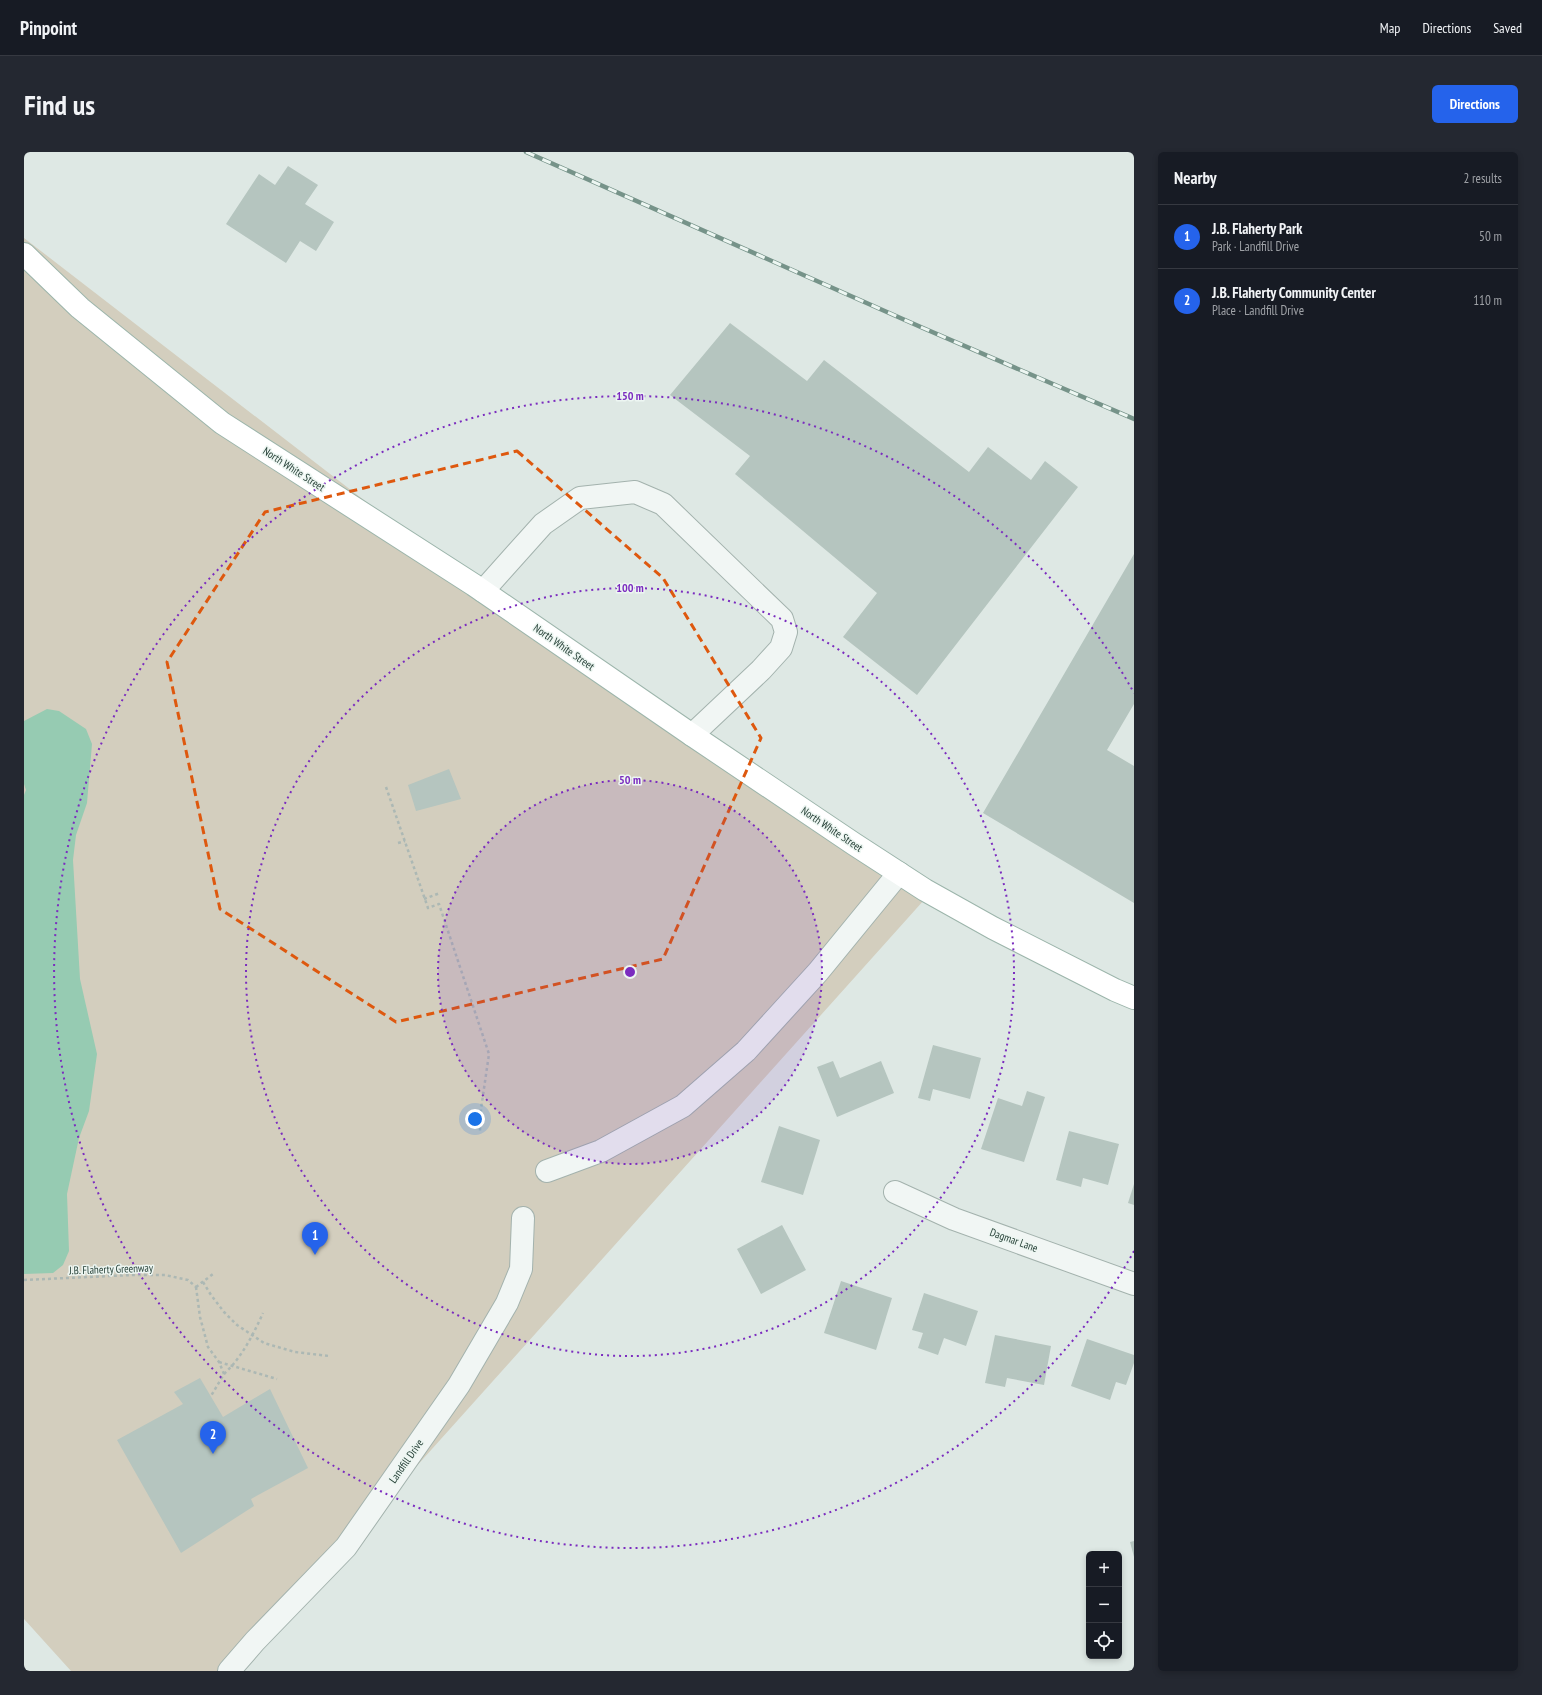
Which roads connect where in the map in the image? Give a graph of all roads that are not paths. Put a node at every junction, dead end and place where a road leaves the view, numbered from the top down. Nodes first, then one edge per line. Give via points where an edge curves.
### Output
1 (24, 254) edge
2 (483, 591) junction
3 (692, 735) junction
4 (899, 873) junction
5 (1134, 998) edge
6 (547, 1171) dead end
7 (895, 1192) dead end
8 (523, 1218) dead end
9 (1134, 1284) edge
10 (229, 1671) edge

1 - 2 main road, North White Street via 80,308 222,423
2 - 3 main road, North White Street
2 - 3 street via 543,524 580,498 635,492 663,504 782,619 786,632 782,648
3 - 4 main road, North White Street
4 - 5 main road, North White Street via 993,928
4 - 6 street via 818,972 752,1045 683,1106 602,1151
7 - 9 street, Dagmar Lane via 954,1219
8 - 10 street, Landfill Drive via 521,1269 507,1303 459,1384 346,1547

